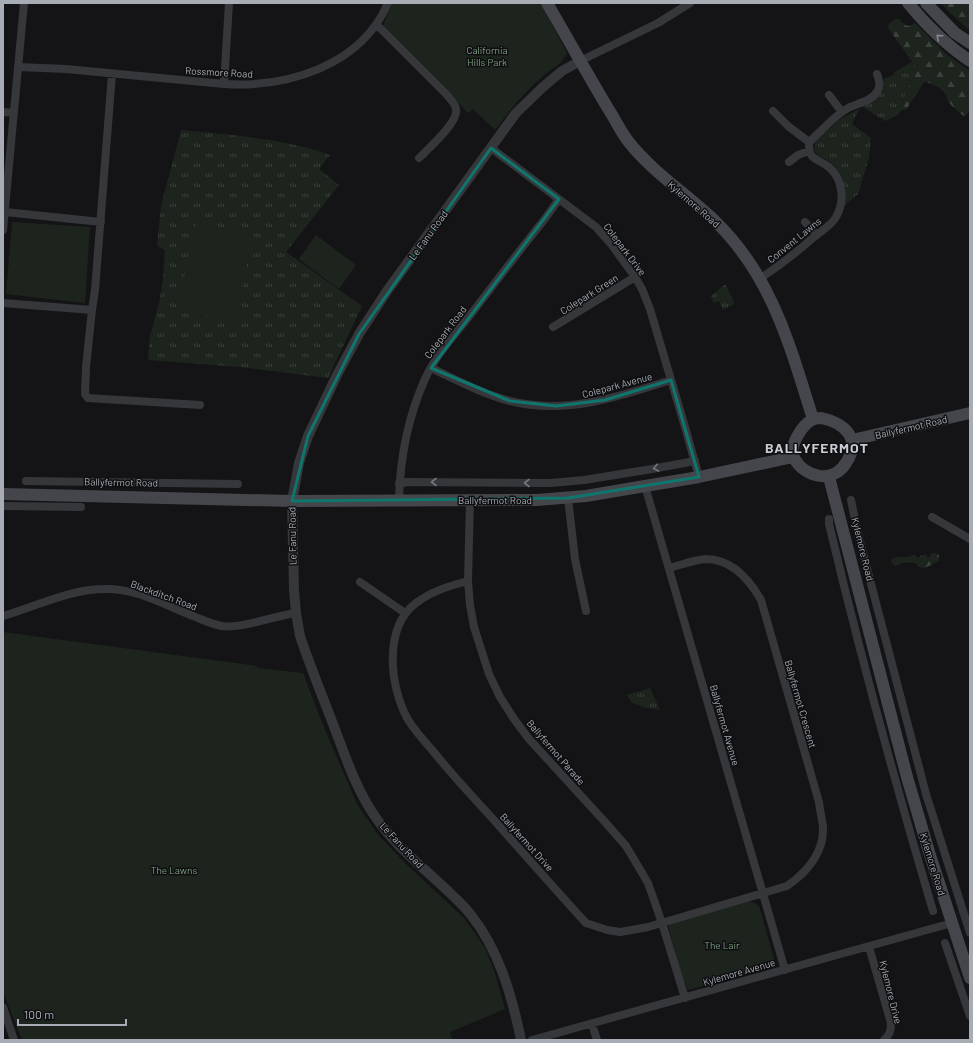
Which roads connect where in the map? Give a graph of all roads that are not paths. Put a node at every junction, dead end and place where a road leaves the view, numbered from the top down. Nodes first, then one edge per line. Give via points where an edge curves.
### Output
1 (24, 3) edge
2 (229, 3) edge
3 (388, 3) edge
4 (547, 3) edge
5 (690, 3) edge
6 (908, 3) edge
7 (926, 3) edge
8 (377, 25) junction
9 (970, 43) edge
10 (580, 61) junction
11 (970, 61) edge
12 (18, 66) junction
13 (112, 74) junction
14 (877, 74) dead end
15 (224, 84) junction
16 (829, 95) dead end
17 (773, 111) dead end
18 (3, 112) edge
19 (842, 112) junction
20 (14, 113) junction
21 (809, 146) junction
22 (491, 148) junction
23 (419, 158) dead end
24 (789, 162) dead end
25 (559, 199) junction
26 (5, 212) junction
27 (101, 222) junction
28 (805, 222) dead end
29 (3, 230) edge
30 (817, 235) junction
31 (635, 277) junction
32 (761, 278) junction
33 (3, 303) edge
34 (92, 310) junction
35 (553, 327) dead end
36 (431, 368) junction
37 (671, 380) junction
38 (200, 405) dead end
39 (970, 413) edge
40 (813, 419) junction
41 (852, 440) junction
42 (793, 457) junction
43 (694, 461) junction
44 (699, 477) junction
45 (829, 477) junction
46 (26, 480) dead end
47 (48, 481) junction
48 (193, 483) junction
49 (238, 484) dead end
50 (399, 484) junction
51 (645, 486) junction
52 (3, 494) edge
53 (47, 496) junction
54 (193, 498) junction
55 (568, 498) junction
56 (19, 500) junction
57 (398, 500) junction
58 (470, 500) junction
59 (851, 500) dead end
60 (292, 501) junction
61 (62, 502) junction
62 (3, 506) edge
63 (81, 508) dead end
64 (932, 517) dead end
65 (829, 519) dead end
66 (970, 539) edge
67 (669, 568) junction
68 (468, 581) junction
69 (360, 582) dead end
70 (586, 611) dead end
71 (296, 613) junction
72 (405, 613) junction
73 (3, 616) edge
74 (870, 636) junction
75 (858, 640) junction
76 (894, 668) junction
77 (879, 670) junction
78 (898, 746) junction
79 (886, 749) junction
80 (921, 773) junction
81 (907, 777) junction
82 (763, 893) junction
83 (933, 911) dead end
84 (662, 923) junction
85 (952, 923) junction
86 (970, 933) edge
87 (945, 943) dead end
88 (869, 947) junction
89 (961, 950) junction
90 (949, 955) junction
91 (785, 970) junction
92 (970, 978) edge
93 (685, 998) junction
94 (3, 1007) edge
95 (970, 1016) edge
96 (592, 1024) junction
97 (14, 1040) edge
98 (520, 1040) edge
99 (532, 1040) edge
100 (596, 1040) edge
101 (884, 1040) edge

1 - 12 street
2 - 15 street
3 - 8 street, Rossmore Road
4 - 10 main road, Kylemore Road
5 - 10 street via 658,24
11 -> 6 main road via 941,38
7 - 9 main road
8 - 15 street, Rossmore Road via 350,52 310,72 266,83
8 - 23 street via 446,94 456,110 456,116 450,125
10 - 22 street, Le Fanu Road via 562,71 526,102
10 - 32 main road, Kylemore Road via 628,141 675,188 715,221 738,246
12 - 13 street, Rossmore Road
12 - 20 street
13 - 15 street, Rossmore Road
13 - 27 street
14 - 19 street via 878,91 864,102
16 - 19 street
17 - 21 street, Convent Lawns
18 - 20 street
19 - 21 street
20 - 26 street
21 - 24 street
21 - 30 street, Convent Lawns via 813,157 830,168 835,175 842,194 836,217
22 - 25 street, Colepark Drive
22 - 60 street, Le Fanu Road via 387,291 359,334 308,436 299,463
25 - 31 street, Colepark Drive via 596,227
25 - 36 street, Colepark Road
26 - 27 street
26 - 29 street
27 - 34 street
28 - 30 street
30 - 32 street, Convent Lawns
31 - 35 street, Colepark Green
31 - 37 street, Colepark Drive via 650,309
32 - 40 main road, Kylemore Road via 783,324
33 - 34 street
34 - 38 street via 85,394 88,398
36 - 37 street, Colepark Avenue via 487,394 510,401 556,406 605,400
36 - 50 street, Colepark Road via 409,425
37 - 43 street, Colepark Drive
39 - 41 main road, Ballyfermot Road
40 - 41 main road via 821,418 839,424 848,431
40 - 42 main road via 802,428 794,444
41 - 45 main road via 852,450 846,463
42 - 44 main road, Ballyfermot Road
42 - 45 main road via 798,465 809,473
43 - 44 street, Colepark Drive
43 -> 50 street, Ballyfermot Road via 598,478 552,483
44 - 51 main road, Ballyfermot Road
45 - 74 main road, Kylemore Road
46 - 47 street, Ballyfermot Road
47 - 48 street, Ballyfermot Road
47 - 53 street
48 - 49 street, Ballyfermot Road
48 - 54 street
50 - 57 street, Colepark Road
51 - 55 main road, Ballyfermot Road
51 - 67 street, Ballyfermot Avenue
52 - 56 main road, Ballyfermot Road
53 - 56 main road, Ballyfermot Road
53 - 61 main road, Ballyfermot Road
54 - 60 main road, Ballyfermot Road
54 - 61 main road, Ballyfermot Road
55 - 58 main road, Ballyfermot Road
55 - 70 street via 575,559
56 - 61 street, Ballyfermot Road
56 - 62 street, Ballyfermot Road
57 - 58 main road, Ballyfermot Road
57 - 60 main road, Ballyfermot Road
58 - 68 street, Ballyfermot Parade
59 - 76 street, Kylemore Road
60 - 71 street, Le Fanu Road
61 - 63 street, Ballyfermot Road
64 - 66 street
65 - 75 street, Kylemore Road
67 - 82 street, Ballyfermot Avenue
67 - 82 street, Ballyfermot Crescent via 706,559 720,561 736,569 748,579 761,600 775,648 819,802 823,827 820,848 800,877 787,886
68 - 72 street, Ballyfermot Drive via 437,590 415,603
68 - 84 street, Ballyfermot Parade via 474,627 489,674 500,697 529,739 626,846 648,883
69 - 72 street
71 - 73 street, Blackditch Road via 233,626 221,626 126,590 107,588 74,593
71 - 98 street, Le Fanu Road via 307,656 362,796 374,816 471,914 486,937 504,978 516,1016
72 - 84 street, Ballyfermot Drive via 395,639 393,672 408,719 428,746 586,923 620,932
74 - 75 street
74 - 77 main road, Kylemore Road
75 - 79 street, Kylemore Road
76 - 77 street
76 - 80 street, Kylemore Road
77 - 78 main road, Kylemore Road
78 - 79 street
78 - 81 main road, Kylemore Road
79 - 83 street, Kylemore Road
80 - 81 street
80 - 86 street, Kylemore Road
81 - 85 main road, Kylemore Road
82 - 84 street, Ballyfermot Drive
82 - 91 street, Ballyfermot Avenue
84 - 93 street, Ballyfermot Parade
85 - 88 street, Kylemore Avenue
85 - 89 main road, Kylemore Road
87 - 90 street
88 - 91 street, Kylemore Avenue
88 - 101 street, Kylemore Drive via 891,1022 891,1030
89 - 90 street
89 - 92 main road, Kylemore Road
90 - 95 street
91 - 93 street, Kylemore Avenue
93 - 96 street, Kylemore Avenue
94 - 97 street
96 - 99 street, Kylemore Avenue
96 - 100 street

